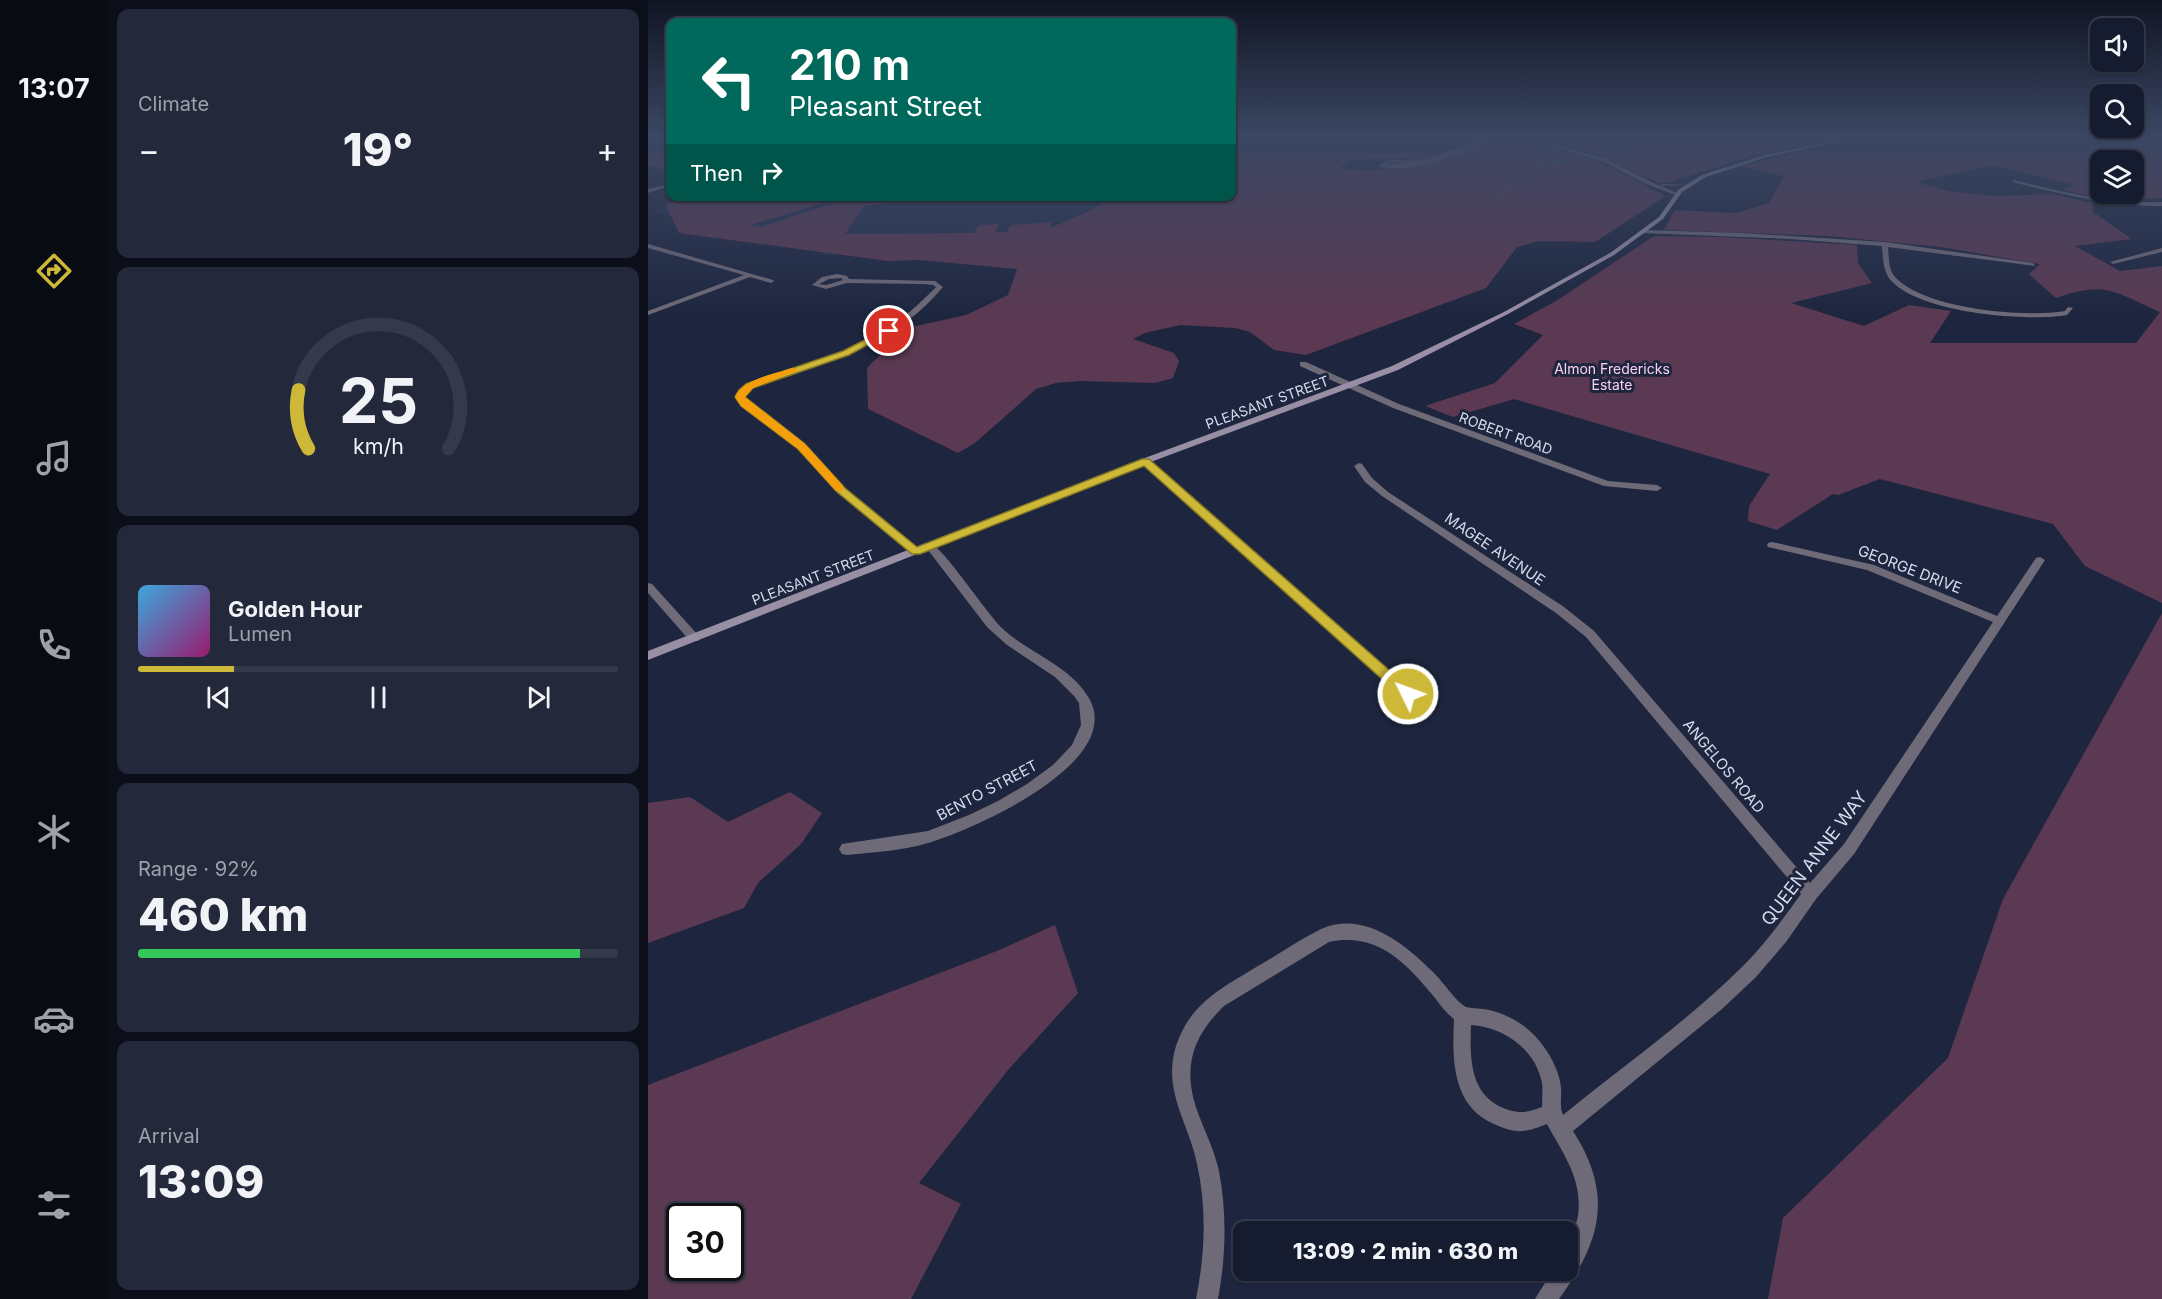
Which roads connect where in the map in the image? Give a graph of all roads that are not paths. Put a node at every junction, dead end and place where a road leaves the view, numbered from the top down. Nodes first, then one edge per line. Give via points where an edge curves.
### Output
1 (1676, 196) edge
2 (2074, 196) edge
3 (2162, 204) edge
4 (1643, 232) junction
5 (1885, 244) junction
6 (648, 246) edge
7 (2162, 250) edge
8 (2113, 262) dead end
9 (2033, 265) dead end
10 (750, 275) junction
11 (771, 281) dead end
12 (847, 281) dead end
13 (2070, 308) dead end
14 (648, 313) edge
15 (1303, 364) dead end
16 (1352, 386) junction
17 (1145, 461) junction
18 (1359, 466) dead end
19 (1657, 488) dead end
20 (1772, 545) dead end
21 (930, 546) junction
22 (916, 551) junction
23 (2040, 560) dead end
24 (648, 586) edge
25 (2000, 621) junction
26 (694, 638) junction
27 (648, 656) edge
28 (1612, 660) joint
29 (1408, 694) dead end
30 (847, 849) dead end
31 (1810, 894) junction
32 (1463, 1015) junction
33 (1556, 1120) junction
34 (1207, 1299) edge
35 (1546, 1299) edge

1 - 4 main road, PLEASANT STREET via 1661,218
2 - 3 street via 2108,204
4 - 5 street
4 - 16 main road, PLEASANT STREET via 1579,274 1506,313 1419,358
5 - 9 street
5 - 13 street via 1892,277 1904,288 1927,298 1962,308 2018,315 2057,315
6 - 10 street
7 - 8 street
10 - 11 street
10 - 14 street
12 - 22 street via 924,282 940,287 877,339 755,384 740,397 801,447 841,490
15 - 16 street, ROBERT ROAD
16 - 17 main road, PLEASANT STREET
16 - 19 street, ROBERT ROAD via 1607,484
17 - 21 main road, PLEASANT STREET
17 - 29 street
18 - 28 street, MAGEE AVENUE via 1385,494 1577,622
20 - 25 street, GEORGE DRIVE via 1870,567
21 - 22 main road, PLEASANT STREET
21 - 30 street, BENTO STREET via 1001,635 1080,694 1089,720 1081,742 1066,761 1019,796 929,837
22 - 26 main road, PLEASANT STREET
23 - 25 street, QUEEN ANNE WAY
24 - 26 street
25 - 31 street, QUEEN ANNE WAY via 1849,849
26 - 27 main road, PLEASANT STREET
28 - 31 street, ANGELOS ROAD
31 - 33 street, QUEEN ANNE WAY via 1780,937 1716,1003
32 - 33 street via 1500,1021 1524,1037 1547,1069
32 - 33 street via 1462,1063 1465,1080 1478,1105 1521,1123
32 - 34 street via 1396,949 1374,935 1346,930 1326,935 1218,1000 1202,1014 1191,1030 1181,1064 1185,1103 1208,1164 1214,1199 1215,1246
33 - 35 street via 1585,1176 1590,1196 1588,1221 1569,1268

